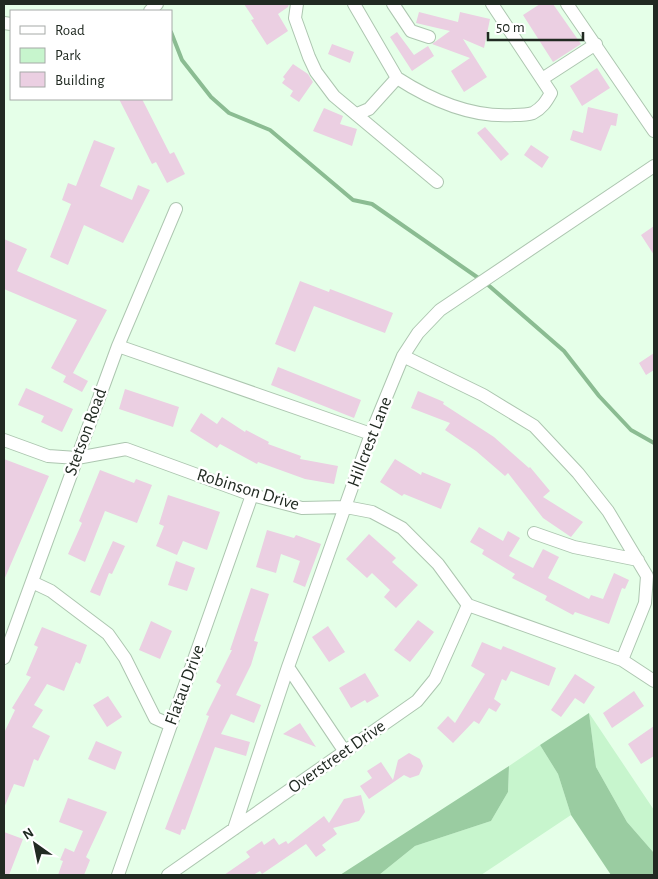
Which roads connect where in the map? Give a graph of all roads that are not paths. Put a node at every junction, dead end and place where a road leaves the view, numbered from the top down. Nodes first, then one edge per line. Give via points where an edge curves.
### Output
1 (297, 4) edge
2 (354, 4) edge
3 (394, 4) edge
4 (492, 4) edge
5 (567, 4) edge
6 (429, 37) dead end
7 (596, 44) junction
8 (397, 78) junction
9 (542, 79) junction
10 (357, 114) junction
11 (654, 131) edge
12 (654, 166) edge
13 (437, 182) dead end
14 (176, 209) dead end
15 (118, 346) junction
16 (403, 356) junction
17 (371, 434) junction
18 (4, 440) edge
19 (77, 458) junction
20 (252, 495) junction
21 (346, 507) junction
22 (534, 534) dead end
23 (638, 560) junction
24 (32, 582) junction
25 (468, 605) junction
26 (4, 658) edge
27 (622, 660) junction
28 (288, 667) junction
29 (654, 681) edge
30 (171, 725) junction
31 (345, 752) junction
32 (234, 829) junction
33 (118, 875) edge
34 (168, 875) edge

1 - 10 street via 295,18 316,72 334,96
2 - 8 street
3 - 6 street via 411,31
4 - 9 street
5 - 7 street
7 - 9 street
7 - 11 street
8 - 9 street via 420,93 461,109 500,116 531,114 543,106 551,94
8 - 10 street via 369,108
10 - 13 street
12 - 16 street, Hillcrest Lane via 440,310 418,333
14 - 15 street, Stetson Road
15 - 17 street
15 - 19 street, Stetson Road
16 - 17 street, Hillcrest Lane
16 - 23 street via 483,395 534,426 608,511
17 - 21 street, Hillcrest Lane
18 - 19 street, Robinson Drive via 48,456
19 - 20 street, Robinson Drive via 126,449
19 - 24 street, Stetson Road
20 - 21 street, Robinson Drive via 302,508
20 - 30 street, Flatau Drive
21 - 25 street, Robinson Drive via 372,512 402,528 438,564
21 - 28 street, Hillcrest Lane
22 - 23 street via 574,548
23 - 27 street via 647,576 645,603
24 - 26 street, Stetson Road
24 - 30 street via 51,590 108,634 125,658 155,718
25 - 27 street
25 - 31 street, Overstreet Drive via 434,679 417,701
27 - 29 street
28 - 31 street
28 - 32 street, Hillcrest Lane
30 - 33 street, Flatau Drive
31 - 32 street, Overstreet Drive
32 - 34 street, Overstreet Drive

